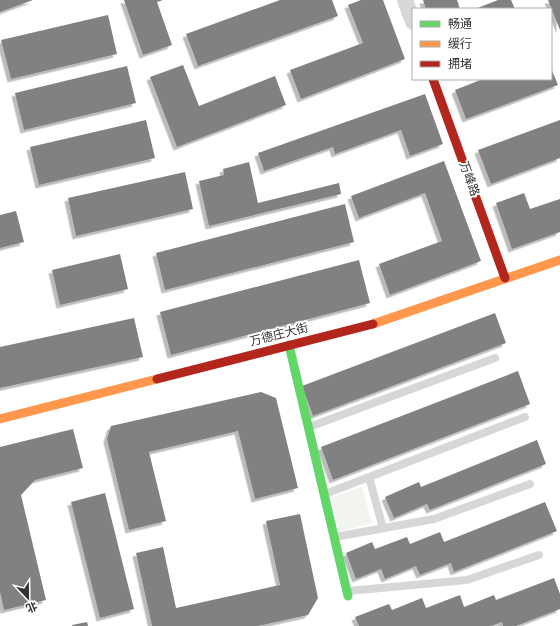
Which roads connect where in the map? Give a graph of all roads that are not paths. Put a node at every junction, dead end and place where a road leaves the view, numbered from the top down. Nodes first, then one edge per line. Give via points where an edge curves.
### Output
1 (405, 0) edge
2 (412, 19) edge
3 (433, 80) edge
4 (560, 260) edge
5 (505, 278) junction
6 (289, 345) junction
7 (495, 358) dead end
8 (526, 417) dead end
9 (0, 419) edge
10 (308, 427) junction
11 (369, 477) junction
12 (530, 484) dead end
13 (324, 494) junction
14 (383, 528) junction
15 (334, 537) junction
16 (539, 555) dead end
17 (348, 594) joint

1 - 2 street
3 - 5 street, 万峰路
4 - 5 street, 万德庄大街
5 - 6 street, 万德庄大街 via 388,320
6 - 9 street, 万德庄大街
6 - 10 street
7 - 10 lane
8 - 11 lane
10 - 13 street
11 - 13 lane
11 - 14 lane
12 - 14 lane via 434,519
13 - 15 street
14 - 15 lane
15 - 17 street
16 - 17 lane via 467,580

